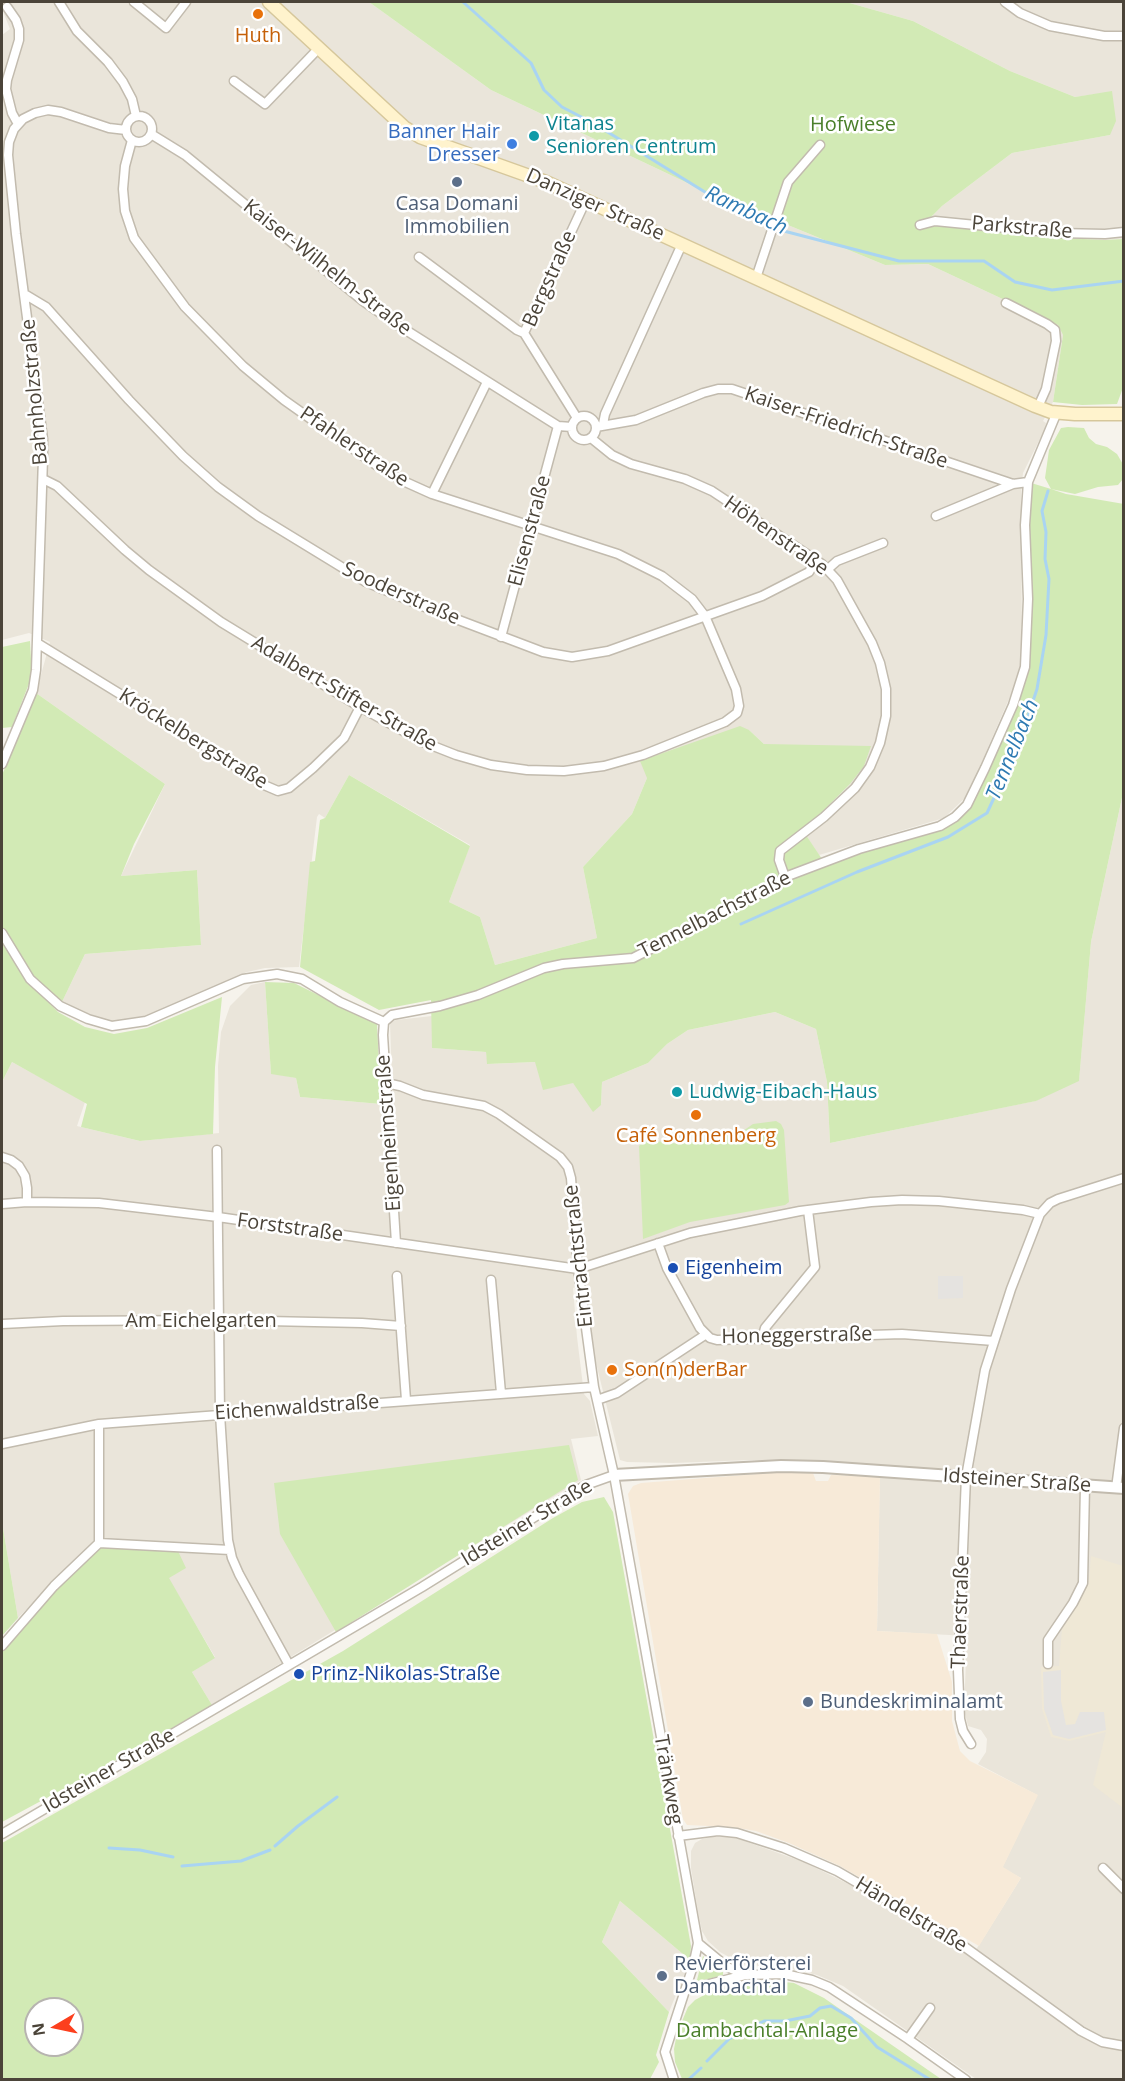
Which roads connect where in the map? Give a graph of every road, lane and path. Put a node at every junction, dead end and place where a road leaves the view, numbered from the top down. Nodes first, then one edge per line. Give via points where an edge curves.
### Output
1 (59, 2) edge
2 (134, 2) edge
3 (186, 2) edge
4 (269, 2) edge
5 (1005, 2) edge
6 (7, 7) dead end
7 (1124, 36) edge
8 (319, 48) junction
9 (234, 81) dead end
10 (136, 116) junction
11 (18, 124) junction
12 (126, 130) junction
13 (151, 134) junction
14 (132, 140) junction
15 (820, 145) dead end
16 (586, 200) junction
17 (920, 225) dead end
18 (1124, 232) edge
19 (682, 244) junction
20 (419, 257) dead end
21 (756, 278) junction
22 (26, 296) junction
23 (1006, 303) dead end
24 (525, 333) junction
25 (487, 382) junction
26 (1038, 407) junction
27 (1057, 412) junction
28 (1124, 414) edge
29 (577, 418) junction
30 (558, 426) junction
31 (600, 426) junction
32 (572, 427) junction
33 (591, 438) junction
34 (43, 479) junction
35 (1028, 482) junction
36 (1013, 484) junction
37 (432, 494) junction
38 (936, 516) dead end
39 (531, 527) junction
40 (883, 543) dead end
41 (816, 560) junction
42 (828, 569) junction
43 (705, 616) junction
44 (501, 637) junction
45 (37, 643) junction
46 (360, 707) junction
47 (725, 722) joint
48 (2, 764) edge
49 (785, 877) junction
50 (2, 933) edge
51 (384, 1022) junction
52 (387, 1083) junction
53 (217, 1150) dead end
54 (2, 1157) edge
55 (1124, 1178) edge
56 (27, 1202) junction
57 (2, 1204) edge
58 (807, 1210) junction
59 (1040, 1214) junction
60 (218, 1217) junction
61 (396, 1243) junction
62 (658, 1243) junction
63 (578, 1269) junction
64 (397, 1276) dead end
65 (490, 1280) dead end
66 (219, 1320) junction
67 (2, 1324) edge
68 (401, 1326) junction
69 (705, 1335) junction
70 (762, 1339) junction
71 (994, 1341) junction
72 (594, 1387) junction
73 (501, 1393) junction
74 (406, 1400) junction
75 (597, 1400) junction
76 (220, 1414) junction
77 (99, 1424) junction
78 (1124, 1428) edge
79 (2, 1444) edge
80 (614, 1475) junction
81 (966, 1477) junction
82 (1084, 1485) junction
83 (1120, 1488) edge
84 (99, 1543) junction
85 (230, 1550) junction
86 (2, 1646) edge
87 (1048, 1664) dead end
88 (289, 1665) junction
89 (971, 1744) dead end
90 (2, 1834) edge
91 (678, 1836) junction
92 (1103, 1868) dead end
93 (1124, 1889) edge
94 (698, 1943) junction
95 (746, 1975) junction
96 (686, 1990) junction
97 (930, 2008) dead end
98 (908, 2039) junction
99 (1124, 2046) edge
100 (674, 2079) edge
101 (966, 2079) edge

1 - 10 street via 77,31 119,77 132,99
2 - 3 street via 166,28
4 - 8 main road, Danziger Straße
5 - 7 street via 1020,14 1050,26
6 - 11 street via 19,29 6,89
8 - 9 street via 265,104
8 - 16 main road, Danziger Straße via 411,132
10 - 12 street via 128,121
10 - 13 street via 149,121
11 - 12 street via 35,112 55,110
11 - 22 street, Bahnholzstraße via 9,142 8,155
12 - 14 street
13 - 14 street via 144,141
13 - 25 street, Kaiser-Wilhelm-Straße via 185,155 363,301
14 - 37 street, Pfahlerstraße via 124,178 127,220 134,238 185,307 243,366 284,399 384,471
15 - 21 street via 788,182
16 - 19 main road, Danziger Straße
16 - 24 street, Bergstraße
17 - 18 street, Parkstraße via 935,221 1058,233
19 - 21 main road, Danziger Straße
19 - 31 street
20 - 24 street
21 - 26 main road, Danziger Straße
22 - 34 street, Bahnholzstraße via 43,439
22 - 44 street, Sooderstraße via 46,307 166,440 238,502 366,582
23 - 26 street via 1055,330 1048,379
24 - 29 street, Bergstraße
25 - 30 street, Kaiser-Wilhelm-Straße
25 - 37 street
26 - 27 main road, Danziger Straße
27 - 28 main road, Danziger Straße
27 - 35 street, Tennelbachstraße
29 - 31 street via 586,416
29 - 32 street
30 - 32 street, Kaiser-Wilhelm-Straße
30 - 39 street, Elisenstraße
31 - 33 street
31 - 36 street, Kaiser-Friedrich-Straße via 636,420 702,393 732,389
32 - 33 street via 578,437
33 - 41 street, Höhenstraße via 631,464 702,486
34 - 45 street, Bahnholzstraße
34 - 46 street, Adalbert-Stifter-Straße via 57,486 149,570 221,622
35 - 36 street, Kaiser-Friedrich-Straße
35 - 49 street, Tennelbachstraße via 1025,667 967,805 940,826 859,849
36 - 38 street
37 - 39 street, Pfahlerstraße
39 - 43 street, Pfahlerstraße via 638,563 677,587
39 - 44 street, Elisenstraße
40 - 42 street via 837,561
41 - 42 street, Höhenstraße
41 - 43 street, Sooderstraße via 809,572 776,590
42 - 49 street, Höhenstraße via 854,608 878,656 886,689 886,716 878,749 863,778 838,804 780,851
43 - 44 street, Sooderstraße via 584,656 552,654
43 - 47 street, Pfahlerstraße via 739,698 736,713
45 - 46 street, Kröckelbergstraße via 278,791 289,788 344,738
45 - 48 street, Bahnholzstraße via 33,690
46 - 47 street, Adalbert-Stifter-Straße via 423,742 456,755 509,768 545,771 624,761
49 - 51 street, Tennelbachstraße via 633,958 544,968 478,995 392,1015
50 - 51 street via 30,979 60,1006 112,1026 146,1021 243,979 277,974 302,979
51 - 52 street, Eigenheimstraße
52 - 61 street, Eigenheimstraße
52 - 63 street, Eintrachtstraße via 423,1095 484,1107 560,1157 571,1178
53 - 60 street
54 - 56 street via 19,1166 25,1176
55 - 59 street via 1058,1199
56 - 57 street, Forststraße
56 - 60 street, Forststraße via 99,1203
58 - 59 street via 902,1200
58 - 62 street
58 - 70 street via 815,1267 765,1328
59 - 71 street, Thaerstraße
60 - 61 street, Forststraße
60 - 66 street
61 - 63 street, Forststraße
62 - 63 street
62 - 69 street, Honeggerstraße via 667,1268
63 - 72 street, Eintrachtstraße
64 - 68 street
65 - 73 street
66 - 67 street, Am Eichelgarten
66 - 68 street, Am Eichelgarten
66 - 76 street
68 - 74 street
69 - 70 street, Honeggerstraße via 717,1340
69 - 75 street via 616,1393
70 - 71 street, Honeggerstraße via 902,1334
71 - 81 street, Thaerstraße
72 - 73 street, Eichenwaldstraße
72 - 75 street, Eintrachtstraße
73 - 74 street, Eichenwaldstraße
74 - 76 street, Eichenwaldstraße
75 - 80 street, Eintrachtstraße
76 - 77 street, Eichenwaldstraße
76 - 85 street
77 - 79 street, Eichenwaldstraße
77 - 84 street
78 - 83 street
80 - 81 street, Idsteiner Straße via 781,1466
80 - 88 street, Idsteiner Straße via 586,1485
80 - 91 street, Tränkweg
81 - 82 street, Idsteiner Straße
81 - 89 street, Thaerstraße via 958,1698 961,1725
82 - 83 street, Idsteiner Straße
82 - 87 street via 1083,1583 1048,1640
84 - 85 street
84 - 86 street via 54,1586
85 - 88 street
88 - 90 street, Idsteiner Straße
91 - 94 street, Tränkweg
91 - 99 street, Händelstraße via 737,1833 837,1871 951,1937 1082,2031 1102,2042
92 - 93 street
94 - 95 street via 727,1967
94 - 96 street, Tränkweg
95 - 96 street
95 - 98 street via 784,1974 812,1980 845,1996
96 - 100 street, Tränkweg via 665,2052
97 - 98 street
98 - 101 street

